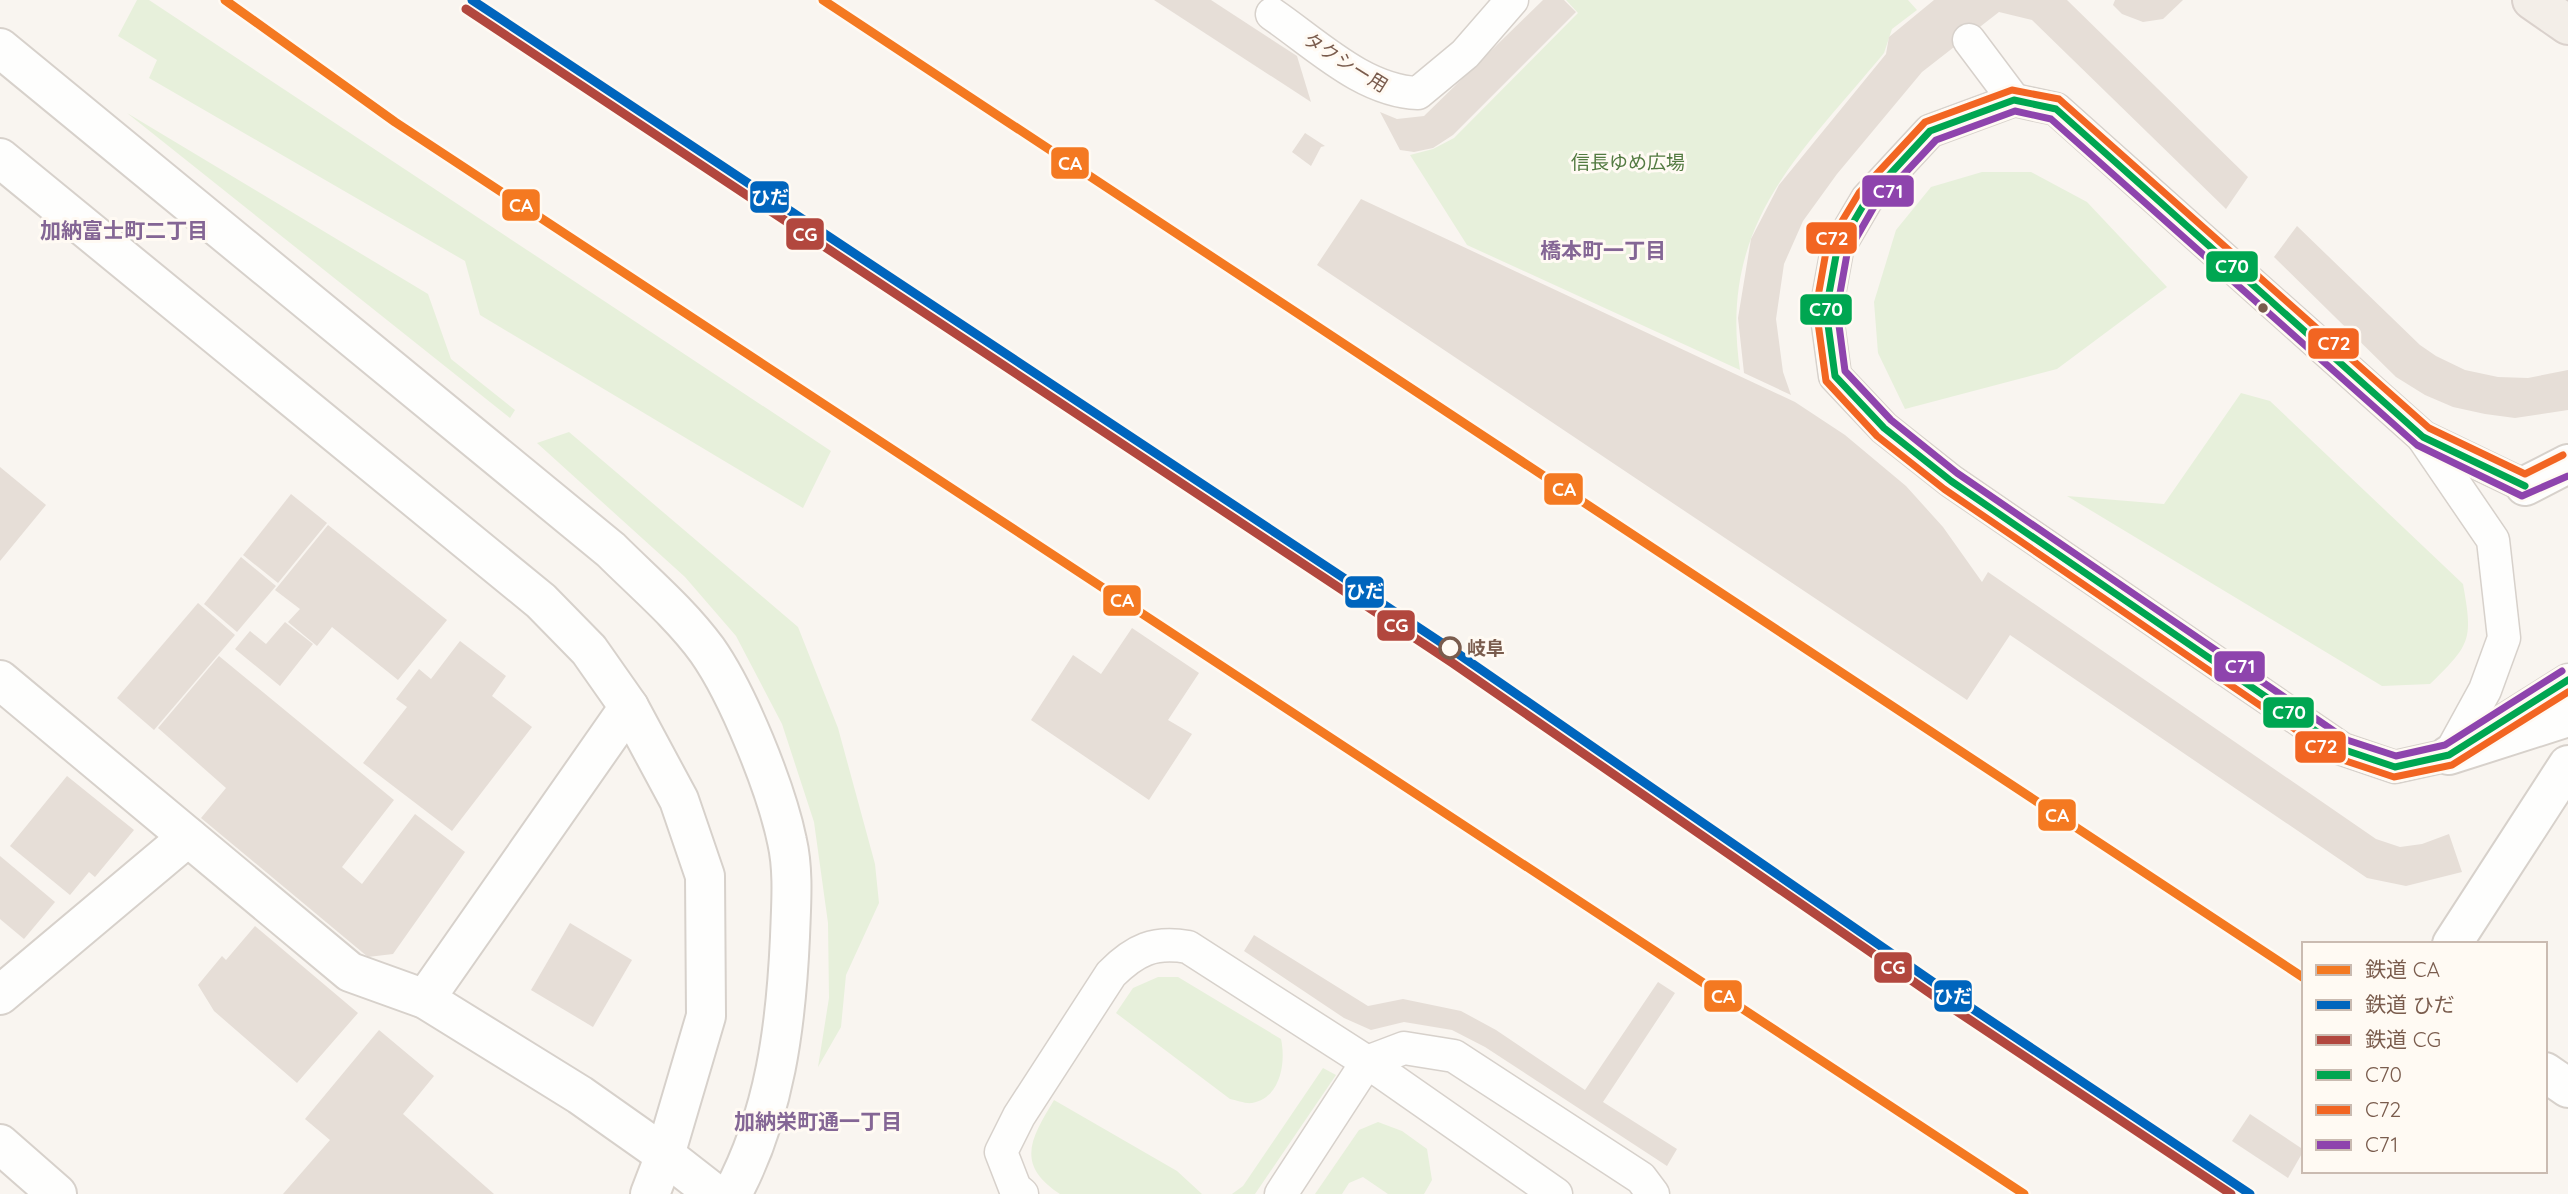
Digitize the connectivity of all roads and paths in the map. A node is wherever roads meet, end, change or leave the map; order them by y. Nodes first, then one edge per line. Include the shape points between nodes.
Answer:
1 (1512, 0) edge
2 (2532, 0) edge
3 (1268, 5) edge
4 (2568, 25) edge
5 (1969, 40) dead end
6 (0, 48) edge
7 (2014, 100) junction
8 (0, 158) edge
9 (2423, 438) junction
10 (2568, 464) edge
11 (2525, 486) joint
12 (0, 680) edge
13 (2568, 680) edge
14 (629, 707) junction
15 (2568, 717) edge
16 (2449, 755) junction
17 (2568, 765) edge
18 (188, 837) junction
19 (2453, 942) edge
20 (0, 996) edge
21 (425, 999) junction
22 (1367, 1062) junction
23 (2547, 1073) edge
24 (2568, 1088) edge
25 (0, 1144) edge
26 (665, 1155) junction
27 (57, 1194) edge
28 (650, 1194) edge
29 (715, 1194) edge
30 (732, 1194) edge
31 (1023, 1194) edge
32 (1281, 1194) edge
33 (1556, 1194) edge
34 (1654, 1194) edge

1 - 3 lane, タクシー用 via 1465,54 1418,93 1393,92 1368,80
2 - 4 main road
5 - 7 lane
6 - 30 street via 611,550 707,650 759,755 787,842 791,896 781,1051 765,1114
7 - 9 lane via 2056,110
7 - 16 lane via 1930,131 1867,200 1837,250 1828,298 1835,376 1884,428 1951,481 2342,749 2395,767
8 - 14 street via 541,601 589,650
9 - 11 lane
9 - 16 lane via 2493,540 2504,638 2485,690
10 - 11 street
12 - 18 street
13 - 16 lane
14 - 21 street
14 - 26 street via 679,800 705,876 706,1016
15 - 16 street
17 - 19 street
18 - 20 street
18 - 21 street via 350,972
21 - 26 street via 580,1095
22 - 31 lane via 1188,947 1150,945 1111,974 1019,1116 1002,1152 1015,1188
22 - 32 lane
22 - 33 lane
22 - 34 lane via 1404,1048 1454,1056 1641,1178
23 - 24 street
25 - 27 street
26 - 28 street
26 - 29 street

